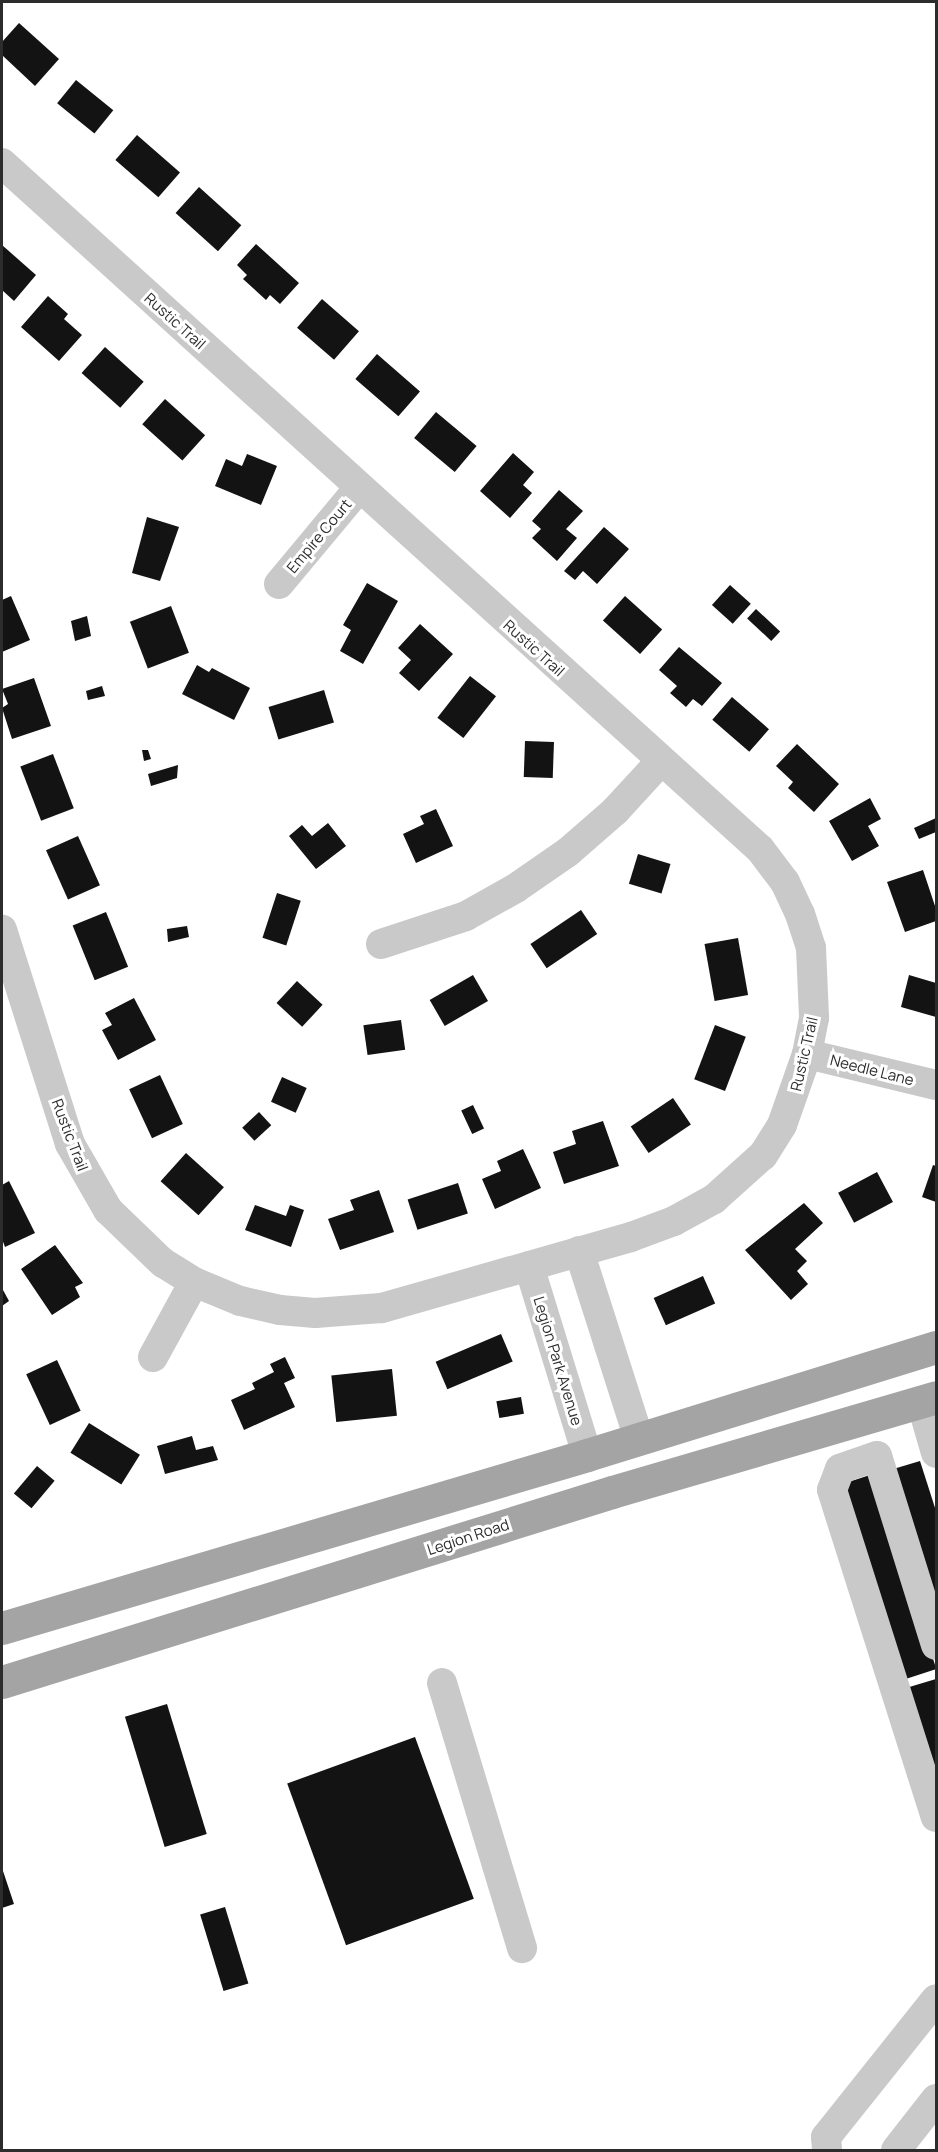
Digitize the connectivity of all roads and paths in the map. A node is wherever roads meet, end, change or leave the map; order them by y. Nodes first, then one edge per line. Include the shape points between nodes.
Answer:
1 (2, 163) edge
2 (359, 488) junction
3 (279, 584) dead end
4 (661, 761) junction
5 (2, 930) edge
6 (381, 944) dead end
7 (807, 1054) junction
8 (936, 1085) edge
9 (579, 1251) junction
10 (529, 1266) junction
11 (194, 1282) junction
12 (936, 1347) edge
13 (153, 1357) dead end
14 (936, 1367) edge
15 (929, 1399) edge
16 (639, 1439) junction
17 (936, 1453) edge
18 (587, 1455) junction
19 (670, 1475) junction
20 (400, 1559) junction
21 (2, 1628) edge
22 (936, 1645) edge
23 (2, 1682) edge
24 (442, 1683) dead end
25 (936, 1817) edge
26 (522, 1948) dead end
27 (936, 1999) edge
28 (936, 2099) edge
29 (827, 2151) edge
30 (896, 2151) edge

1 - 2 street, Rustic Trail
2 - 3 street, Empire Court
2 - 4 street, Rustic Trail
4 - 6 street via 615,811 568,852 516,888 466,916
4 - 7 street, Rustic Trail via 760,849 785,882 800,914 814,971 814,1018
5 - 11 street, Rustic Trail via 70,1144 86,1176 132,1237
7 - 8 street, Needle Lane
7 - 9 street, Rustic Trail via 782,1125 763,1155 738,1181 674,1221
9 - 10 street, Rustic Trail
9 - 16 street
10 - 11 street, Rustic Trail via 381,1308 351,1312 280,1310 240,1301
10 - 18 street, Legion Park Avenue
11 - 13 street
12 - 16 main road
14 - 19 main road via 681,1454
15 - 17 street
15 - 19 main road, Legion Road
16 - 18 main road
16 - 20 main road via 635,1458 621,1468 415,1539
18 - 21 main road
19 - 20 main road, Legion Road
20 - 23 main road, Legion Road
22 - 25 street via 877,1456 840,1469 832,1490
24 - 26 street
27 - 29 street via 826,2138
28 - 30 street

